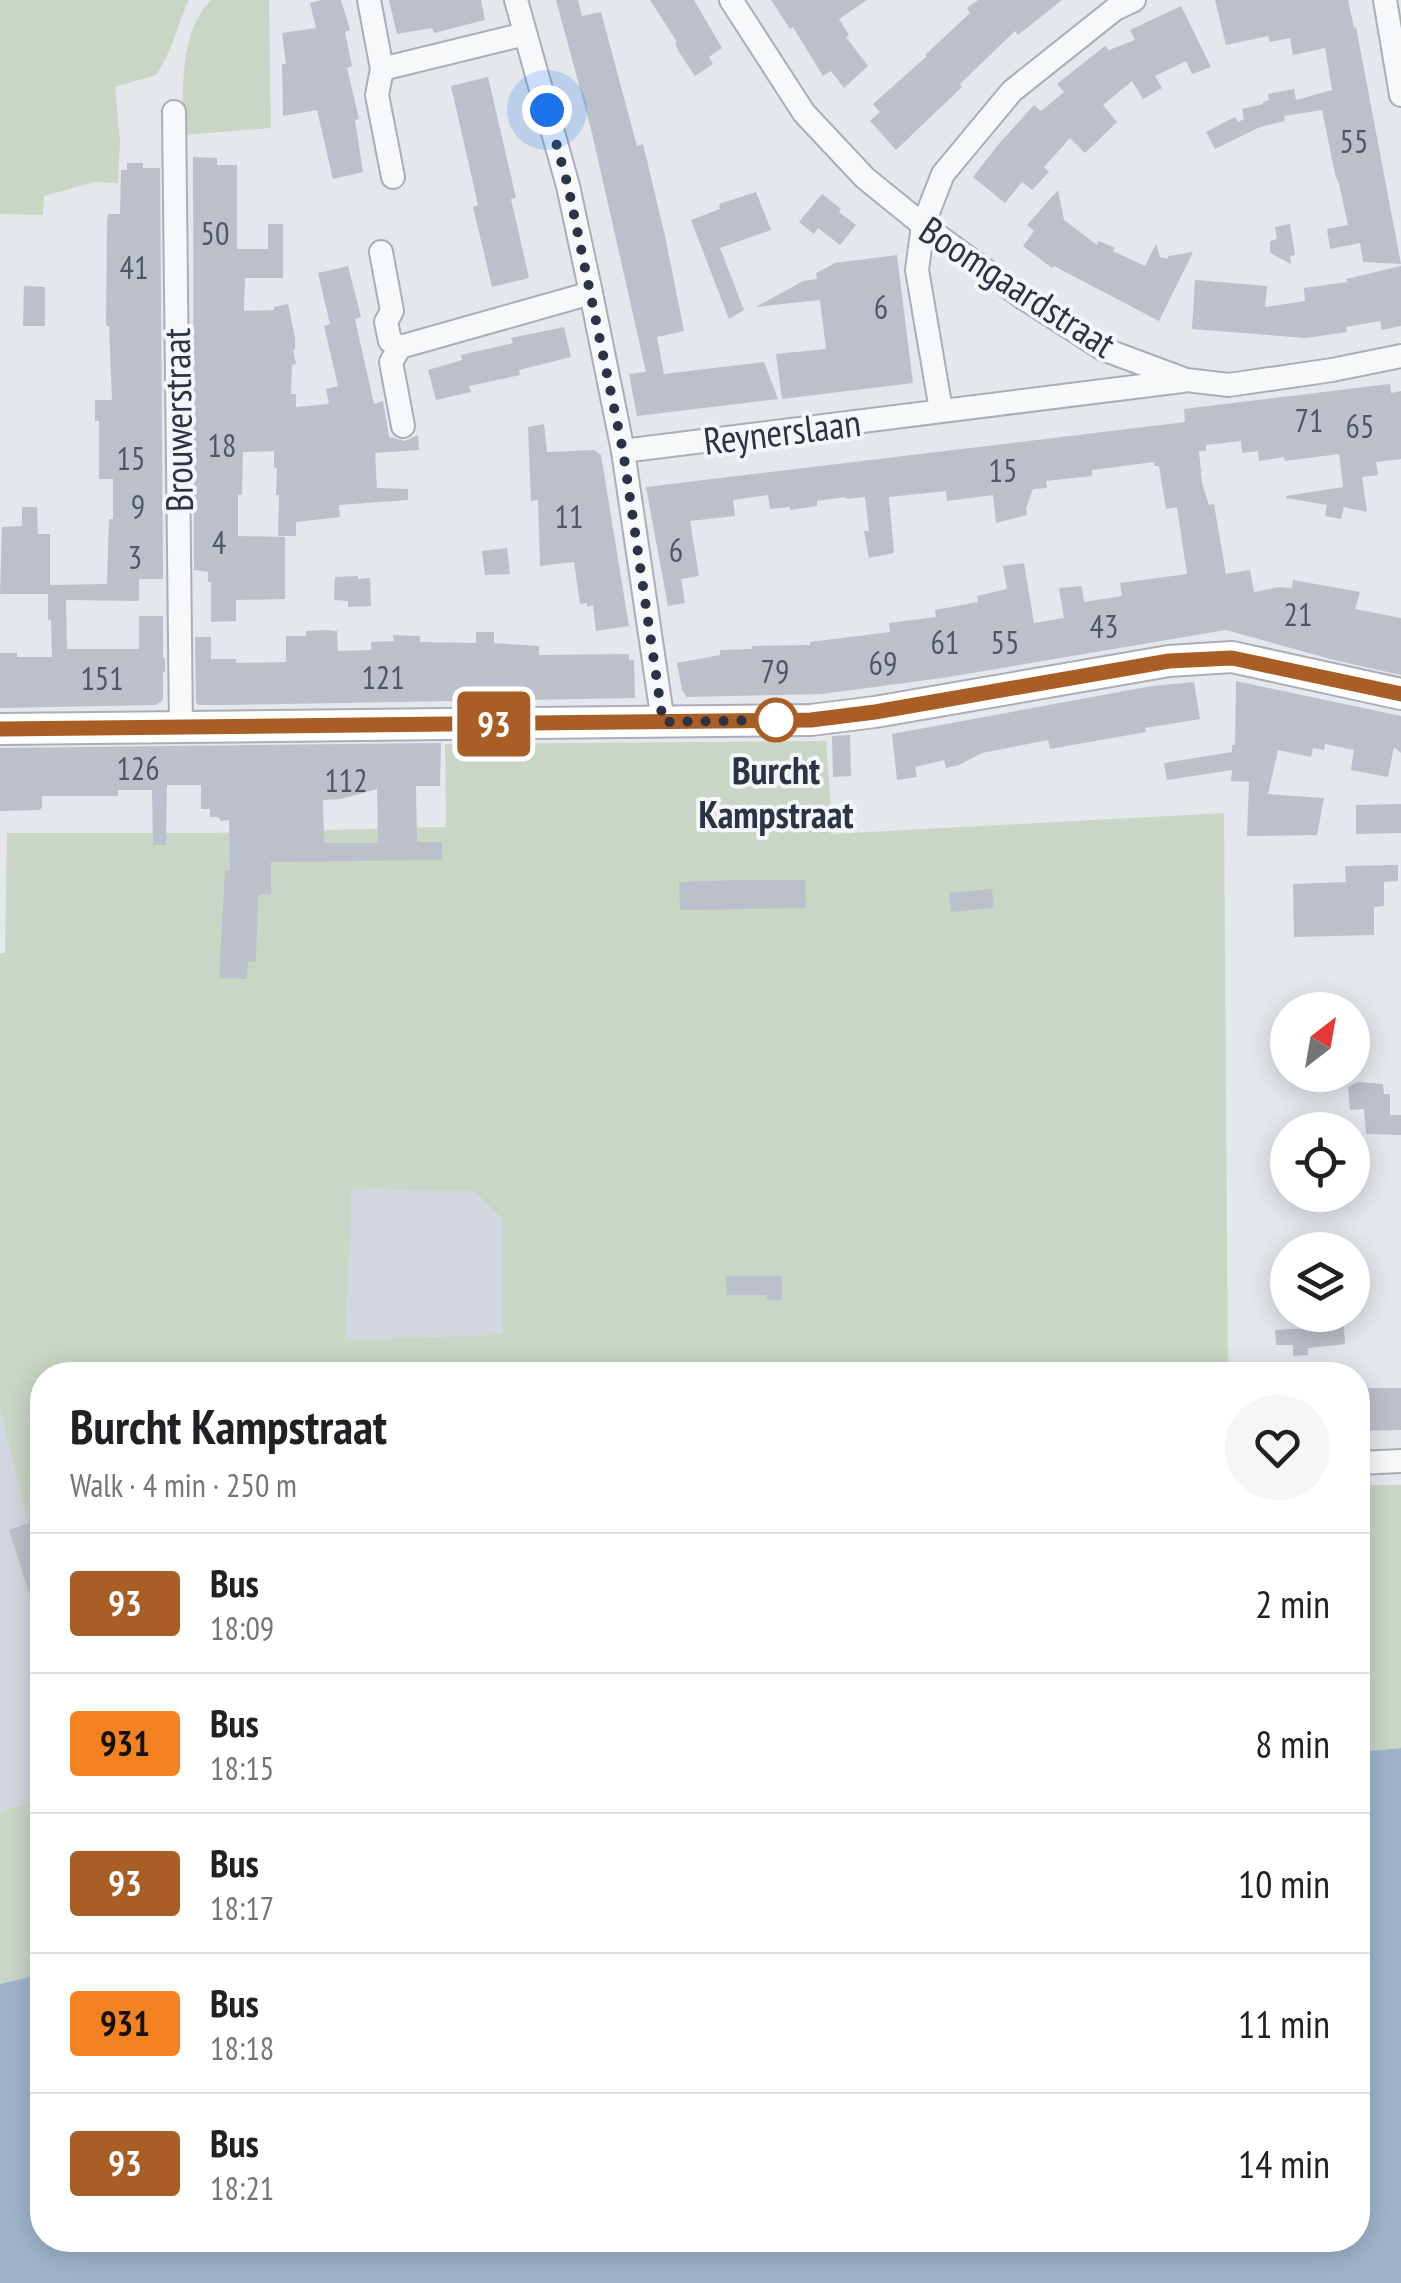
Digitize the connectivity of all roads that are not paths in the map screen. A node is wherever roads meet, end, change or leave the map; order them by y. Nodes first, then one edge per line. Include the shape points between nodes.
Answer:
1 (369, 0) edge
2 (516, 0) edge
3 (730, 0) edge
4 (1134, 0) edge
5 (1385, 0) edge
6 (526, 34) junction
7 (382, 69) junction
8 (1401, 95) edge
9 (174, 112) dead end
10 (393, 177) dead end
11 (923, 226) junction
12 (381, 252) dead end
13 (592, 292) junction
14 (400, 347) junction
15 (1401, 356) edge
16 (1186, 380) junction
17 (941, 410) junction
18 (402, 426) dead end
19 (623, 451) junction
20 (1401, 694) edge
21 (663, 722) junction
22 (180, 728) junction
23 (0, 729) edge
24 (1401, 1462) edge
25 (1370, 1463) edge

1 - 7 street
2 - 6 street
3 - 11 street, Boomgaardstraat via 804,113 865,178
4 - 11 street via 1012,91 944,174
5 - 8 street
6 - 7 street
6 - 13 street
7 - 10 street via 377,96
9 - 22 street, Brouwerstraat
11 - 16 street, Boomgaardstraat via 1104,349
11 - 17 street via 916,270
12 - 14 street via 392,311 386,322 390,341
13 - 14 street
13 - 19 street
14 - 18 street via 391,362
15 - 16 street, Boomgaardstraat via 1229,385
16 - 17 street, Reynerslaan
17 - 19 street, Reynerslaan
19 - 21 street
20 - 21 street via 1262,662 1204,658 832,718
21 - 22 street
22 - 23 street
24 - 25 street

